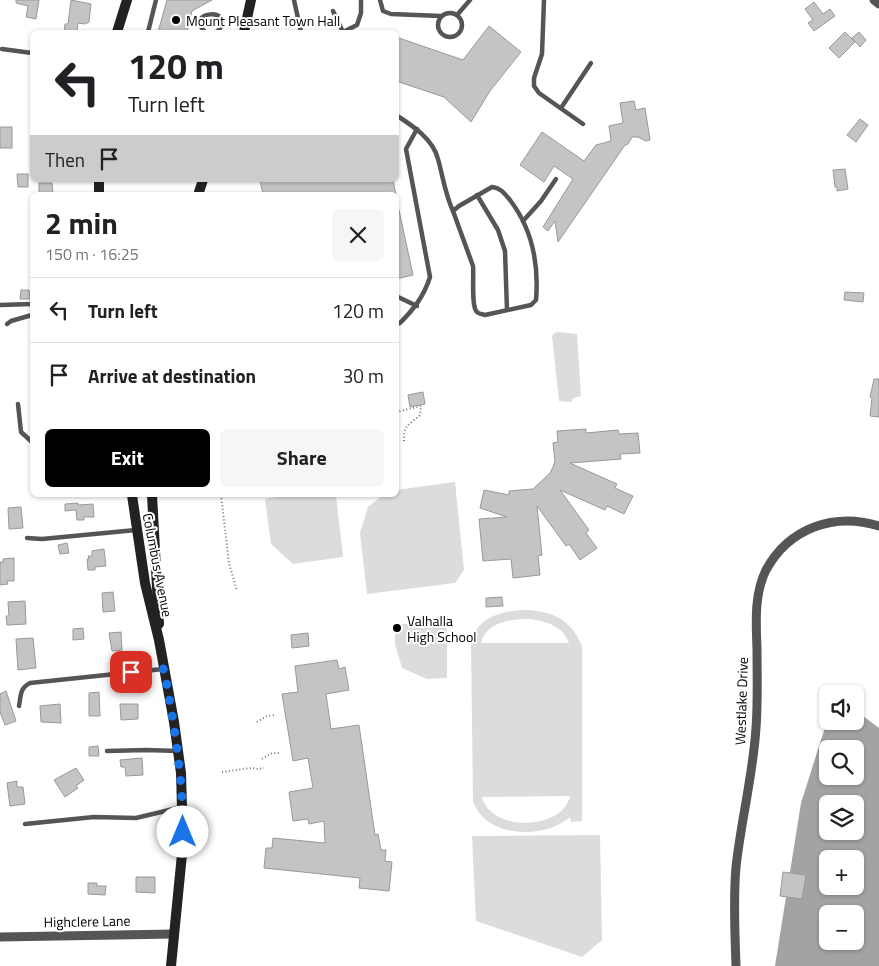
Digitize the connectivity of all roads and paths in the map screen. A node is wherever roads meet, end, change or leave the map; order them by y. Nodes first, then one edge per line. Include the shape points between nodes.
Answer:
1 (127, 0) edge
2 (156, 0) edge
3 (251, 0) edge
4 (294, 0) edge
5 (361, 0) edge
6 (380, 0) edge
7 (470, 0) edge
8 (544, 0) edge
9 (874, 0) edge
10 (879, 4) edge
11 (333, 11) dead end
12 (457, 15) junction
13 (441, 16) junction
14 (118, 30) edge
15 (148, 30) edge
16 (203, 30) edge
17 (219, 30) edge
18 (244, 30) edge
19 (301, 30) edge
20 (342, 30) edge
21 (347, 30) edge
22 (2, 49) dead end
23 (30, 53) edge
24 (591, 63) dead end
25 (561, 108) junction
26 (399, 117) edge
27 (583, 124) dead end
28 (417, 129) junction
29 (556, 179) dead end
30 (477, 195) junction
31 (453, 211) junction
32 (524, 221) junction
33 (399, 297) edge
34 (30, 304) edge
35 (0, 305) edge
36 (417, 306) junction
37 (507, 310) junction
38 (30, 316) edge
39 (399, 323) edge
40 (7, 324) dead end
41 (18, 404) dead end
42 (399, 411) edge
43 (30, 440) edge
44 (404, 443) dead end
45 (132, 497) edge
46 (152, 497) edge
47 (221, 497) edge
48 (879, 526) edge
49 (136, 530) junction
50 (27, 538) dead end
51 (237, 591) dead end
52 (159, 640) junction
53 (164, 669) junction
54 (19, 706) dead end
55 (275, 715) dead end
56 (257, 722) dead end
57 (107, 751) dead end
58 (178, 751) junction
59 (280, 753) dead end
60 (262, 759) dead end
61 (264, 768) dead end
62 (222, 772) dead end
63 (183, 807) junction
64 (25, 824) dead end
65 (174, 934) junction
66 (0, 936) edge
67 (171, 966) edge
68 (736, 966) edge

1 - 14 street
2 - 15 lane
3 - 18 street
4 - 19 lane
5 - 21 lane via 358,25
6 - 13 lane via 383,11 391,14
7 - 12 lane
8 - 25 lane via 542,54 534,86
9 - 10 street
11 - 20 lane
12 - 13 lane via 450,12
12 - 13 lane via 462,26 452,37 438,30
16 - 17 lane via 201,20 210,14 221,20
22 - 23 lane
24 - 25 lane
25 - 27 lane
26 - 28 lane
28 - 31 lane via 438,157
28 - 36 lane via 406,149 430,277
29 - 32 lane
30 - 31 lane
30 - 32 lane via 492,187 499,188
30 - 37 lane via 498,230 505,251
31 - 37 lane via 473,266 475,311 485,315
32 - 37 lane via 536,261 536,300 531,305
33 - 36 lane
34 - 35 lane
36 - 39 lane
38 - 40 lane
41 - 43 lane via 21,432
42 - 44 path via 421,406 420,414 403,431
45 - 49 street, Columbus Avenue
46 - 52 street, Columbus Avenue
47 - 51 path via 229,563
48 - 68 street, Westlake Drive via 846,520 812,527 783,546 761,582 756,626 756,730 735,888
49 - 50 lane
49 - 52 street, Columbus Avenue via 146,592
52 - 53 street, Columbus Avenue
53 - 54 lane via 30,683 21,692
53 - 58 street, Columbus Avenue
55 - 56 path
57 - 58 lane
58 - 63 street, Columbus Avenue
59 - 60 path via 272,753
61 - 62 path
63 - 64 lane via 136,818 94,817
63 - 65 street, Columbus Avenue via 183,844
65 - 66 street, Highclere Lane
65 - 67 street, Columbus Avenue

